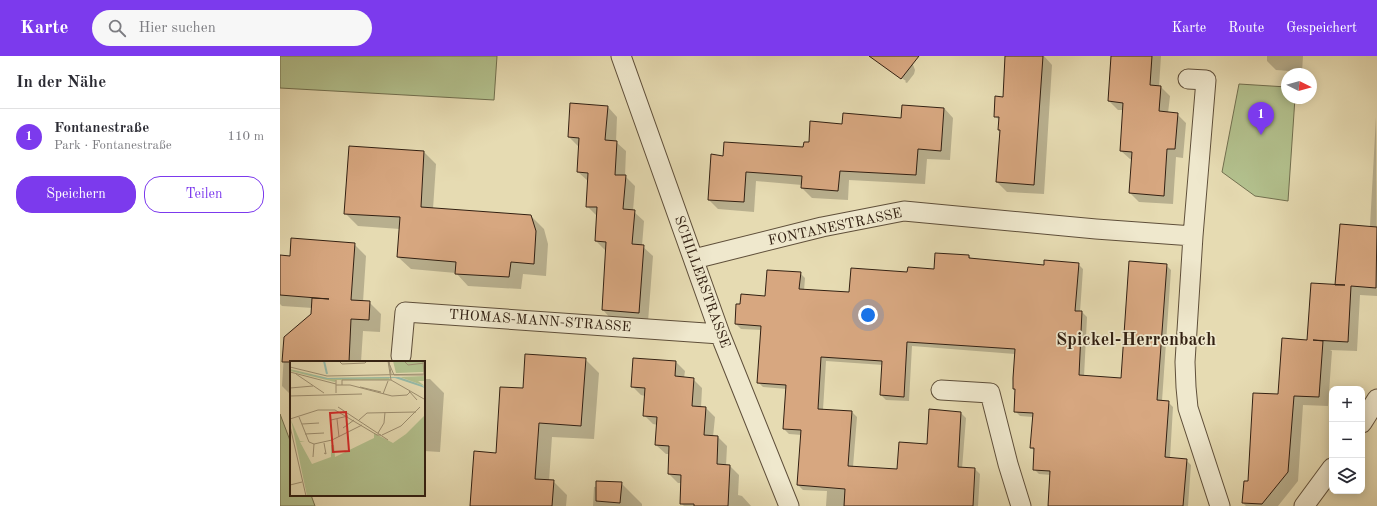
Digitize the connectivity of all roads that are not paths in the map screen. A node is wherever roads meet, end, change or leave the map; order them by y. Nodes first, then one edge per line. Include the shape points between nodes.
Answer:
1 (621, 56) edge
2 (1188, 79) dead end
3 (1194, 236) junction
4 (694, 259) junction
5 (720, 334) junction
6 (401, 356) dead end
7 (941, 390) dead end
8 (1377, 399) edge
9 (1363, 422) edge
10 (1329, 472) edge
11 (789, 506) edge
12 (1021, 506) edge
13 (1220, 506) edge
14 (1304, 506) edge

1 - 4 street, SCHILLERSTRASSE
2 - 3 street via 1206,80
3 - 4 street, FONTANESTRASSE via 904,211 822,227
3 - 13 street via 1185,362 1186,394 1188,408
4 - 5 street, SCHILLERSTRASSE
5 - 6 street, THOMAS-MANN-STRASSE via 405,312
5 - 11 street, SCHILLERSTRASSE
7 - 12 street via 990,393
8 - 9 street
10 - 14 street

